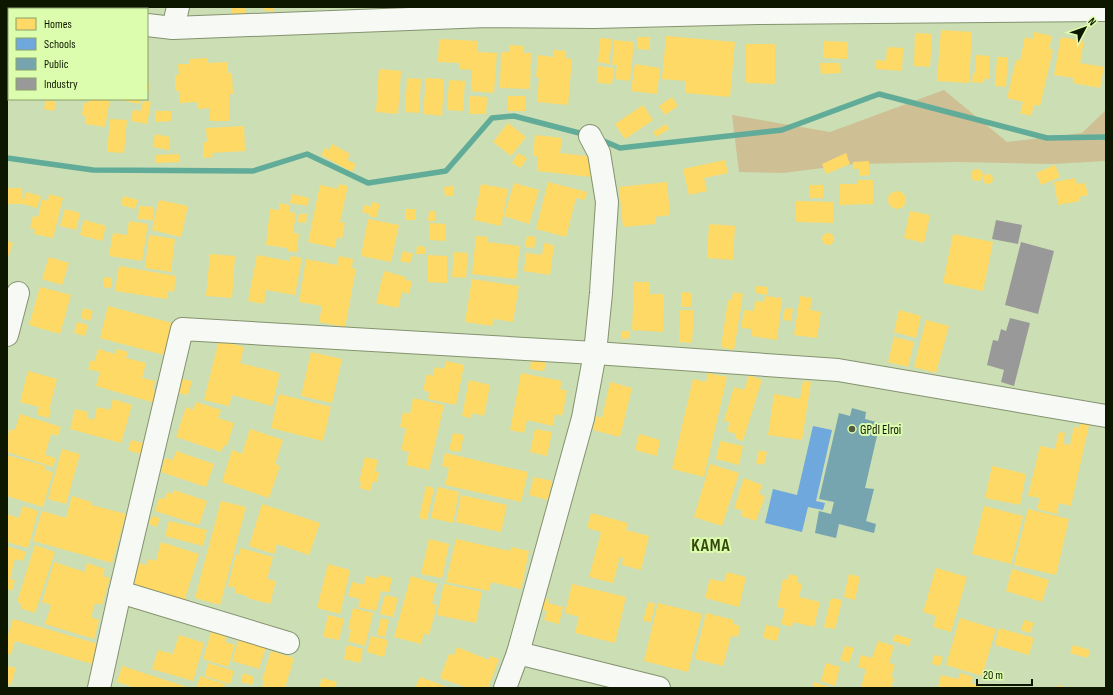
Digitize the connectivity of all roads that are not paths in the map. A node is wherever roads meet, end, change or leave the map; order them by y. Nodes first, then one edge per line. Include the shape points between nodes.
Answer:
1 (178, 7) edge
2 (758, 10) edge
3 (1106, 10) edge
4 (488, 11) edge
5 (595, 12) edge
6 (328, 15) edge
7 (148, 25) edge
8 (173, 28) junction
9 (590, 136) dead end
10 (18, 293) dead end
11 (7, 334) edge
12 (595, 353) junction
13 (1106, 416) edge
14 (120, 592) junction
15 (288, 643) dead end
16 (518, 653) junction
17 (99, 688) edge
18 (505, 688) edge
19 (659, 688) edge

1 - 8 street
2 - 3 street
2 - 5 street
4 - 5 street
4 - 6 street
6 - 8 street
7 - 8 street
9 - 12 street via 599,153 607,202
10 - 11 street
12 - 13 street via 838,370
12 - 14 street via 182,328
12 - 16 street via 583,418
14 - 15 street
14 - 17 street
16 - 18 street
16 - 19 street

